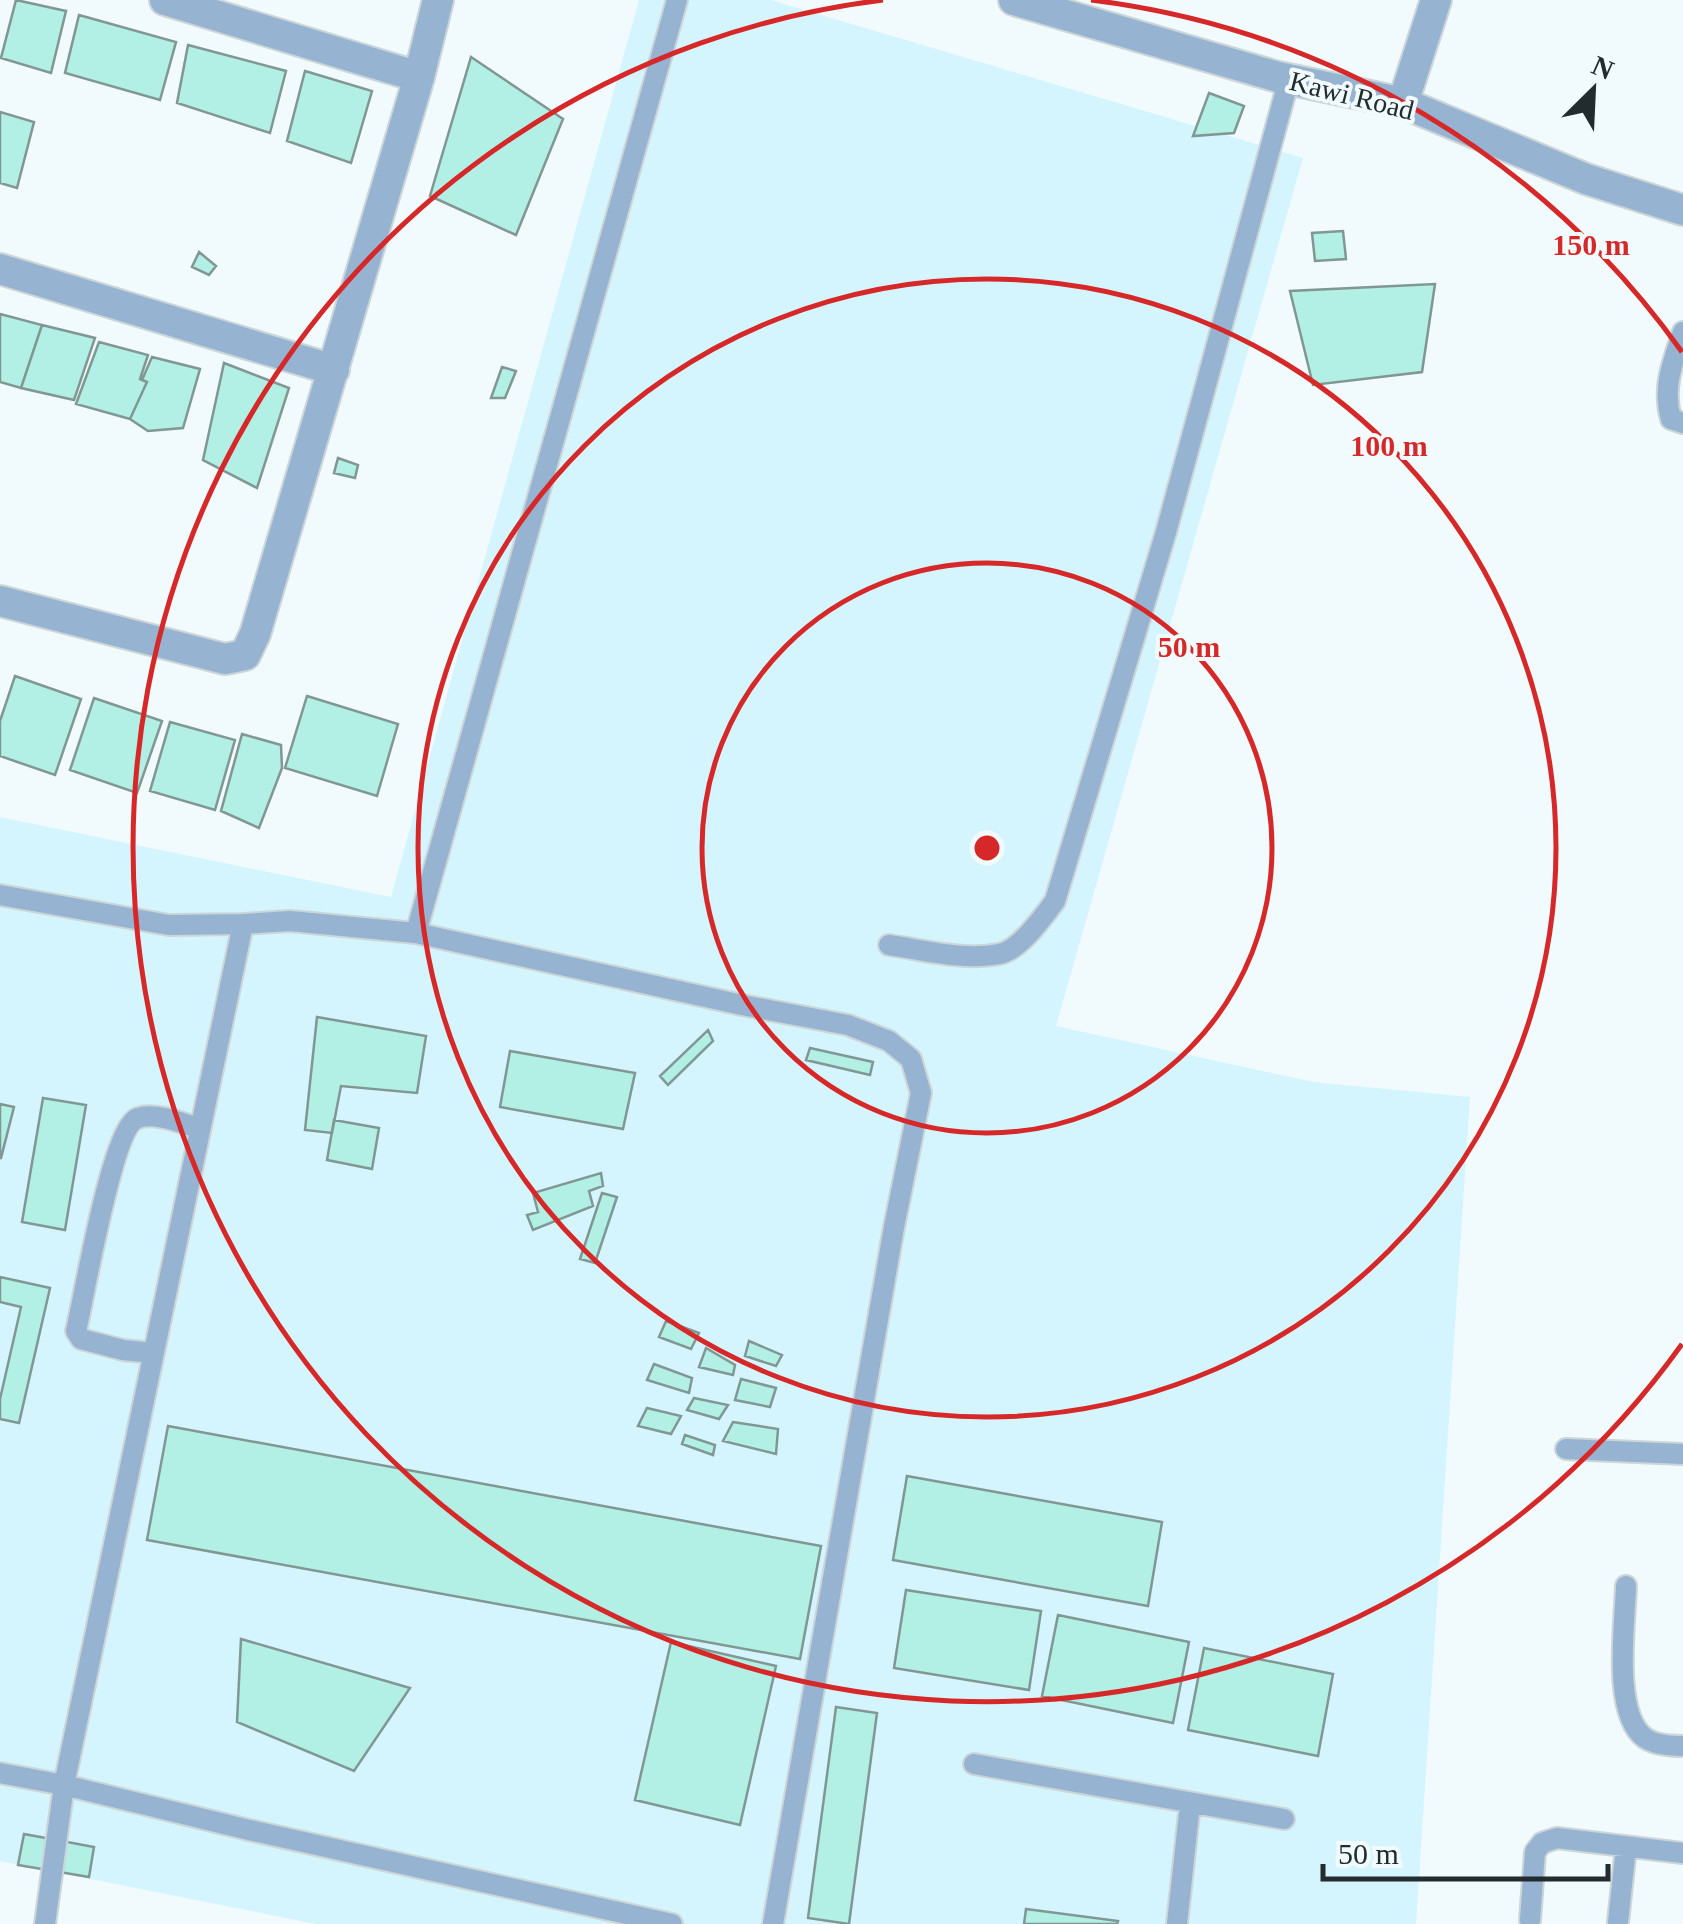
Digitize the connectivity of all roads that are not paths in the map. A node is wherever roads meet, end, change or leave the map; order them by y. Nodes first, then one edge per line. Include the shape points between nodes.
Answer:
1 (165, 0) edge
2 (438, 0) edge
3 (677, 0) edge
4 (1014, 0) edge
5 (1436, 0) edge
6 (419, 77) junction
7 (1289, 79) junction
8 (1403, 104) junction
9 (1683, 210) edge
10 (0, 269) edge
11 (1683, 332) edge
12 (334, 370) junction
13 (1683, 423) edge
14 (0, 601) edge
15 (0, 895) edge
16 (242, 924) junction
17 (416, 933) junction
18 (889, 946) dead end
19 (198, 1128) junction
20 (154, 1353) junction
21 (1566, 1449) dead end
22 (1683, 1454) edge
23 (1626, 1586) dead end
24 (1683, 1746) edge
25 (974, 1764) dead end
26 (0, 1772) edge
27 (64, 1785) junction
28 (1190, 1804) junction
29 (1284, 1819) dead end
30 (1626, 1847) junction
31 (1683, 1853) edge
32 (1530, 1920) dead end
33 (1618, 1922) edge
34 (45, 1924) edge
35 (672, 1924) edge
36 (773, 1924) edge
37 (1177, 1924) edge

1 - 6 street
2 - 6 street
3 - 17 lane
4 - 7 street, Kawi Road
5 - 8 street
6 - 12 street
7 - 8 street, Kawi Road
7 - 18 lane via 1166,532 1055,901 1002,954
8 - 9 street, Kawi Road via 1586,179
10 - 12 street
11 - 13 lane via 1666,400 1670,419
12 - 14 street via 245,655 224,659
15 - 16 lane via 169,925
16 - 17 lane via 290,920
16 - 19 lane
17 - 36 lane via 848,1025 889,1040 912,1059 921,1092
19 - 20 lane
19 - 20 lane via 156,1118 128,1125 110,1170 76,1331 81,1339
20 - 27 lane
21 - 22 lane
23 - 24 lane via 1624,1697 1634,1727 1647,1740
25 - 28 lane
26 - 27 lane
27 - 34 lane
27 - 35 lane
28 - 29 lane
28 - 37 lane
30 - 31 lane
30 - 32 lane via 1542,1842 1534,1852
30 - 33 lane

